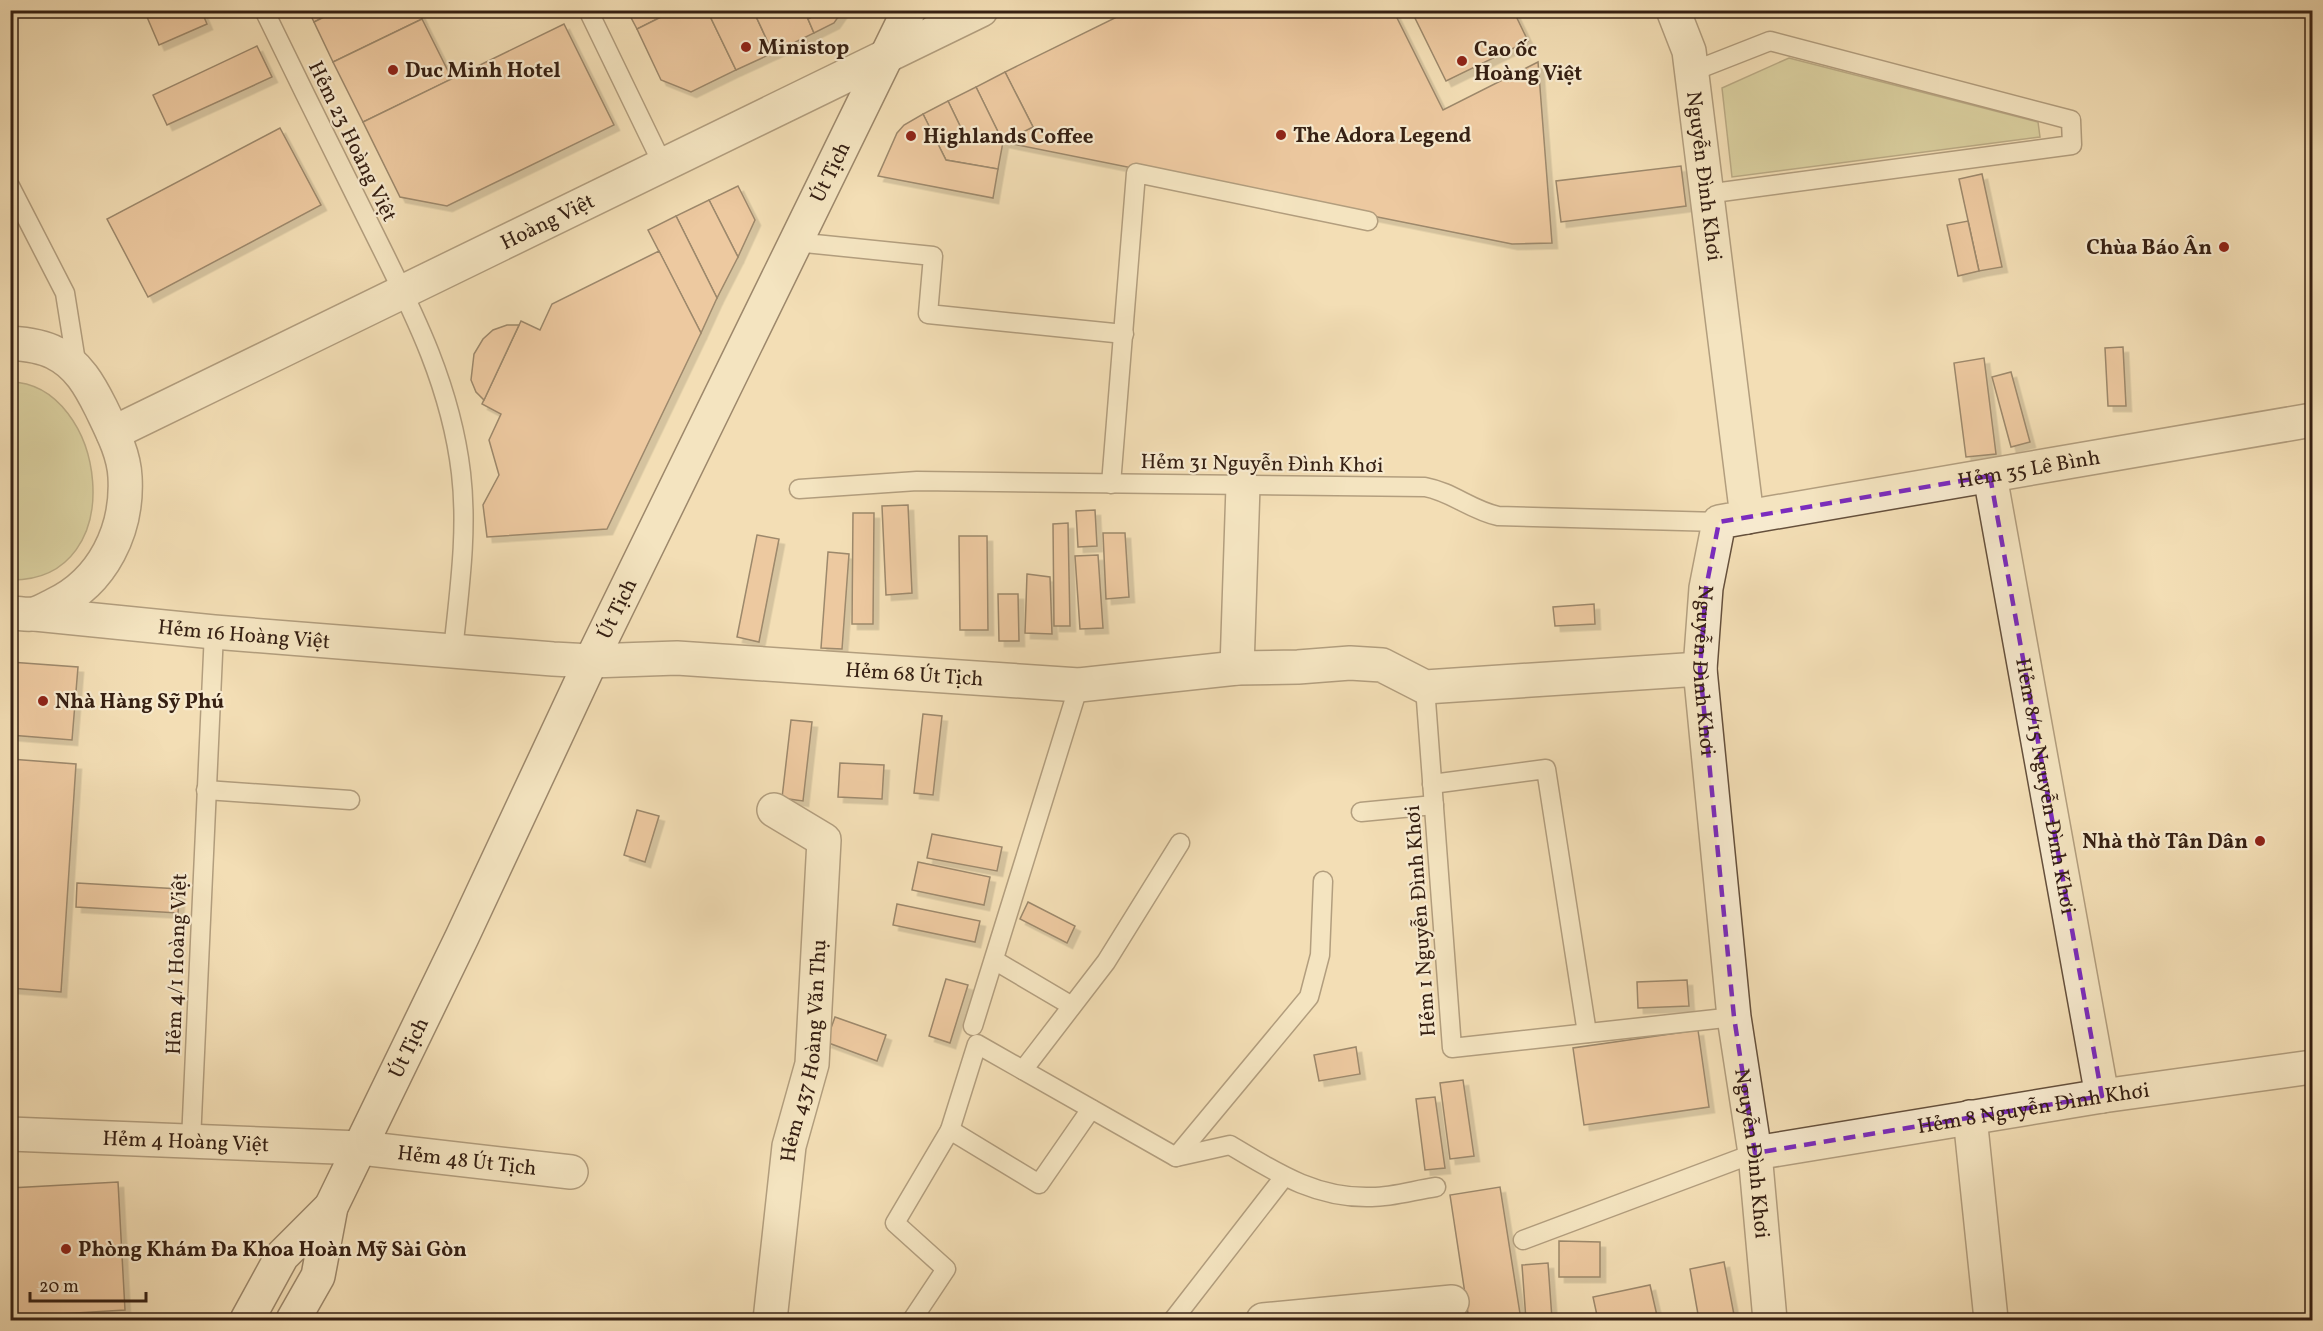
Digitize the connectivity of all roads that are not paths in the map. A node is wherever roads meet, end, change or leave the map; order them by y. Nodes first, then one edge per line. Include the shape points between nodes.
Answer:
1 (264, 10) edge
2 (588, 10) edge
3 (981, 10) edge
4 (1673, 10) edge
5 (906, 13) edge
6 (886, 57) junction
7 (1691, 72) junction
8 (663, 165) junction
9 (10, 186) edge
10 (1707, 194) junction
11 (1368, 221) dead end
12 (795, 242) junction
13 (403, 292) junction
14 (1124, 334) junction
15 (10, 343) edge
16 (77, 368) junction
17 (2313, 420) edge
18 (113, 433) junction
19 (1990, 476) junction
20 (1111, 484) junction
21 (1244, 486) junction
22 (799, 489) dead end
23 (1733, 520) junction
24 (23, 614) edge
25 (214, 632) junction
26 (453, 651) junction
27 (591, 661) junction
28 (1238, 668) junction
29 (1700, 669) junction
30 (1079, 685) junction
31 (1425, 687) junction
32 (1432, 784) junction
33 (206, 789) junction
34 (350, 800) dead end
35 (1434, 805) junction
36 (774, 810) dead end
37 (1361, 812) dead end
38 (1180, 843) dead end
39 (1323, 881) dead end
40 (994, 960) junction
41 (1072, 1006) junction
42 (1734, 1017) junction
43 (1587, 1033) junction
44 (975, 1035) junction
45 (2313, 1067) edge
46 (1023, 1070) junction
47 (2102, 1096) junction
48 (1090, 1109) junction
49 (1970, 1117) junction
50 (950, 1131) junction
51 (10, 1134) edge
52 (191, 1141) junction
53 (362, 1148) junction
54 (1755, 1152) junction
55 (1176, 1157) junction
56 (571, 1172) dead end
57 (1284, 1177) junction
58 (1436, 1187) dead end
59 (331, 1207) junction
60 (1524, 1240) dead end
61 (1452, 1302) dead end
62 (1991, 1319) edge
63 (246, 1320) edge
64 (293, 1320) edge
65 (770, 1320) edge
66 (912, 1320) edge
67 (1173, 1320) edge
68 (1263, 1320) edge
69 (1770, 1320) edge

1 - 13 lane, Hẻm 23 Hoàng Việt
2 - 8 lane
3 - 6 street, Hoàng Việt
4 - 7 street, Nguyễn Đình Khơi via 1689,51
5 - 6 street, Út Tịch
6 - 8 street, Hoàng Việt
6 - 12 street, Út Tịch
7 - 10 street, Nguyễn Đình Khơi
7 - 10 lane via 1770,41 2071,120 2072,145
8 - 13 street, Hoàng Việt
9 - 16 lane via 65,293
10 - 23 street, Nguyễn Đình Khơi
11 - 14 lane via 1136,173
12 - 14 lane via 933,256 928,315
12 - 27 street, Út Tịch
13 - 18 street, Hoàng Việt
13 - 26 lane via 425,337 448,401 462,475 462,564
14 - 20 lane
15 - 16 street via 55,352
16 - 18 street
17 - 19 street, Hẻm 35 Lê Bình
18 - 24 street via 125,477 115,544 101,568 65,600
19 - 23 street, Hẻm 35 Lê Bình
19 - 47 street, Hẻm 8/15 Nguyễn Đình Khơi
20 - 21 lane, Hẻm 31 Nguyễn Đình Khơi
20 - 22 lane, Hẻm 31 Nguyễn Đình Khơi via 918,481
21 - 23 lane, Hẻm 31 Nguyễn Đình Khơi via 1425,487 1498,516
21 - 28 street
23 - 29 street, Nguyễn Đình Khơi via 1706,588
24 - 25 street, Hẻm 16 Hoàng Việt
25 - 26 street, Hẻm 16 Hoàng Việt
25 - 33 lane, Hẻm 4/1 Hoàng Việt
26 - 27 street, Hẻm 16 Hoàng Việt
27 - 30 street, Hẻm 68 Út Tịch via 677,658
27 - 53 street, Út Tịch
28 - 30 street, Hẻm 68 Út Tịch
28 - 31 street, Hẻm 68 Út Tịch via 1382,665
29 - 31 street
29 - 42 street, Nguyễn Đình Khơi
30 - 40 lane
31 - 32 lane, Hẻm 1 Nguyễn Đình Khơi
32 - 35 lane, Hẻm 1 Nguyễn Đình Khơi
32 - 43 lane via 1546,769
33 - 34 lane
33 - 52 lane, Hẻm 4/1 Hoàng Việt
35 - 37 lane
35 - 43 lane, Hẻm 1 Nguyễn Đình Khơi via 1452,1048
36 - 65 street, Hẻm 437 Hoàng Văn Thụ via 824,840 812,1064 789,1146
38 - 41 lane via 1106,962
39 - 55 lane via 1320,955 1309,998
40 - 41 lane
40 - 44 lane
41 - 46 lane
42 - 43 lane, Hẻm 1 Nguyễn Đình Khơi
42 - 54 street, Nguyễn Đình Khơi
44 - 46 lane
44 - 50 lane
45 - 47 street, Hẻm 8 Nguyễn Đình Khơi
46 - 48 lane
47 - 49 street, Hẻm 8 Nguyễn Đình Khơi
48 - 50 lane via 1039,1184
48 - 55 lane
49 - 54 street, Hẻm 8 Nguyễn Đình Khơi
49 - 62 street
50 - 66 lane via 895,1223 946,1269
51 - 52 street, Hẻm 4 Hoàng Việt
52 - 53 street, Hẻm 4 Hoàng Việt
53 - 56 street, Hẻm 48 Út Tịch
53 - 59 street, Út Tịch
54 - 60 lane
54 - 69 street, Nguyễn Đình Khơi
55 - 57 lane via 1230,1145
57 - 58 lane via 1327,1194 1372,1197
57 - 67 lane
59 - 63 street, Út Tịch via 282,1256
59 - 64 street, Út Tịch via 318,1276
61 - 68 street

